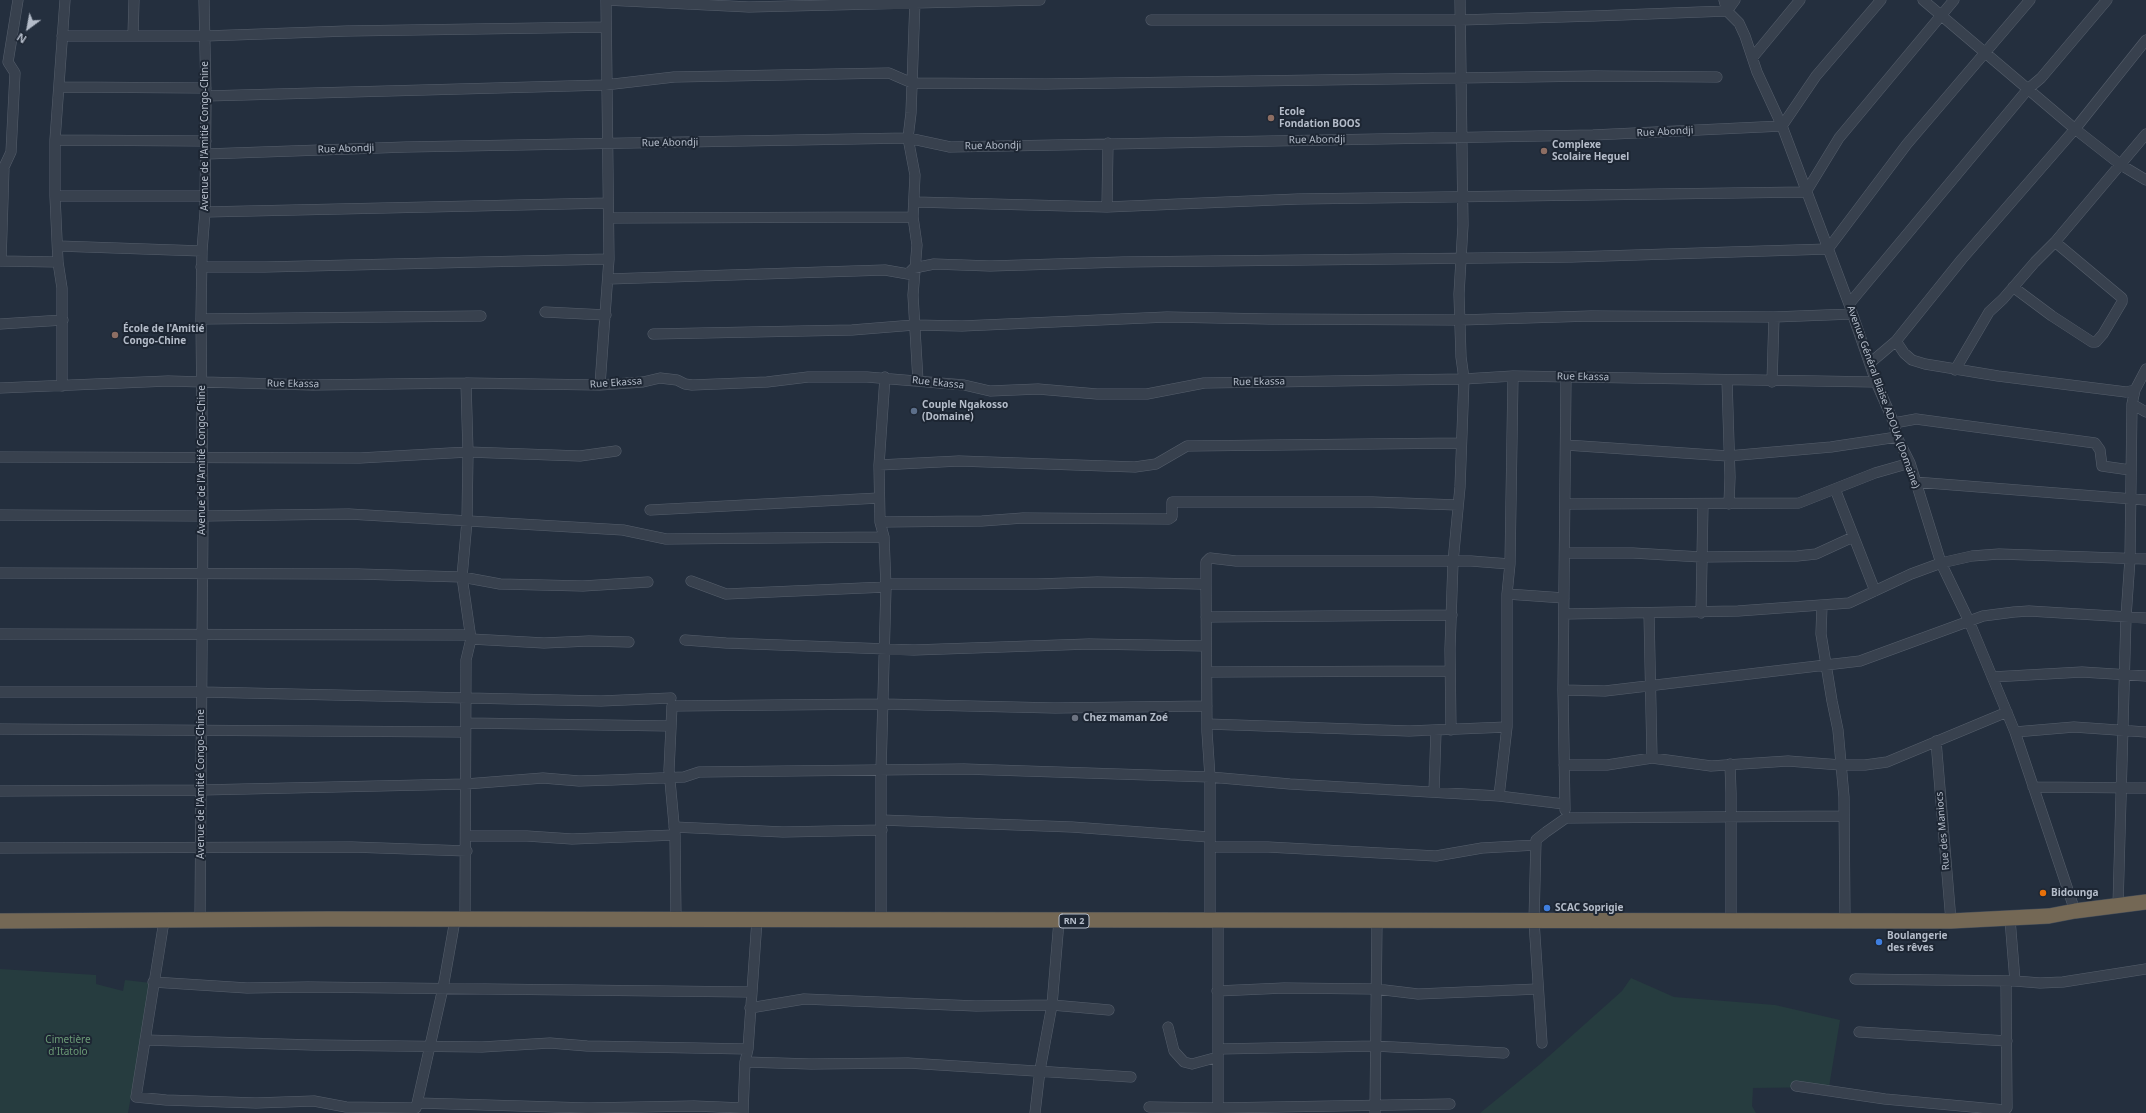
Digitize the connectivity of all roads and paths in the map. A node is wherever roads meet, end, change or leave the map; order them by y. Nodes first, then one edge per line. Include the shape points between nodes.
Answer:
1 (18, 0) edge
2 (65, 0) edge
3 (134, 0) edge
4 (204, 0) edge
5 (606, 0) edge
6 (1040, 0) edge
7 (1460, 0) edge
8 (1724, 0) edge
9 (1735, 0) edge
10 (1800, 0) edge
11 (1881, 0) edge
12 (1922, 0) edge
13 (1954, 0) edge
14 (2030, 0) edge
15 (2107, 0) edge
16 (915, 1) edge
17 (1727, 11) junction
18 (1942, 16) junction
19 (1151, 20) dead end
20 (1460, 20) junction
21 (606, 27) junction
22 (62, 36) junction
23 (133, 36) junction
24 (205, 36) junction
25 (2146, 40) edge
26 (1985, 53) junction
27 (1753, 57) junction
28 (1717, 77) dead end
29 (1461, 78) junction
30 (912, 83) junction
31 (605, 85) junction
32 (60, 87) junction
33 (2028, 89) junction
34 (206, 92) junction
35 (1782, 126) junction
36 (2075, 129) junction
37 (2146, 134) edge
38 (1462, 137) junction
39 (908, 138) junction
40 (56, 140) junction
41 (206, 141) junction
42 (1108, 143) junction
43 (606, 144) junction
44 (206, 154) junction
45 (2121, 165) junction
46 (2146, 180) edge
47 (1806, 192) junction
48 (55, 196) junction
49 (205, 196) junction
50 (1462, 198) junction
51 (915, 202) junction
52 (608, 203) junction
53 (1107, 207) junction
54 (205, 212) junction
55 (913, 217) junction
56 (608, 218) junction
57 (2055, 242) junction
58 (58, 246) junction
59 (1828, 249) junction
60 (202, 251) junction
61 (1461, 258) junction
62 (608, 259) junction
63 (0, 261) edge
64 (58, 262) junction
65 (202, 267) junction
66 (914, 268) junction
67 (608, 279) junction
68 (2014, 287) junction
69 (1851, 309) junction
70 (545, 312) dead end
71 (606, 315) junction
72 (481, 316) dead end
73 (1774, 317) junction
74 (200, 319) junction
75 (63, 320) junction
76 (1460, 320) junction
77 (0, 324) edge
78 (914, 325) junction
79 (653, 334) dead end
80 (1896, 341) junction
81 (1870, 363) junction
82 (2146, 369) edge
83 (1955, 370) junction
84 (1513, 376) junction
85 (885, 377) junction
86 (1566, 377) junction
87 (1464, 379) junction
88 (1726, 380) junction
89 (918, 381) junction
90 (202, 382) junction
91 (1772, 382) junction
92 (1876, 382) junction
93 (466, 383) junction
94 (600, 385) junction
95 (62, 386) junction
96 (0, 388) edge
97 (2135, 390) junction
98 (2132, 404) junction
99 (2146, 412) edge
100 (1894, 423) junction
101 (1897, 437) junction
102 (1461, 443) junction
103 (1566, 445) junction
104 (616, 451) dead end
105 (468, 452) junction
106 (1728, 456) junction
107 (0, 457) edge
108 (201, 457) junction
109 (1910, 463) junction
110 (879, 465) junction
111 (2130, 470) junction
112 (1915, 482) junction
113 (1835, 489) junction
114 (879, 498) junction
115 (2130, 500) junction
116 (2146, 500) edge
117 (1565, 504) junction
118 (1704, 504) junction
119 (1729, 504) junction
120 (1458, 505) junction
121 (650, 510) dead end
122 (0, 515) edge
123 (203, 516) junction
124 (467, 521) junction
125 (880, 522) junction
126 (884, 537) junction
127 (1854, 537) junction
128 (1565, 553) junction
129 (1701, 558) junction
130 (2130, 559) junction
131 (2146, 560) edge
132 (1453, 562) junction
133 (1941, 563) junction
134 (1510, 564) junction
135 (0, 573) edge
136 (202, 575) junction
137 (462, 577) junction
138 (690, 581) dead end
139 (648, 582) dead end
140 (1206, 584) junction
141 (885, 585) junction
142 (1875, 591) junction
143 (1506, 594) junction
144 (1564, 598) junction
145 (1822, 605) junction
146 (1649, 613) junction
147 (1701, 613) junction
148 (1564, 614) junction
149 (1452, 615) junction
150 (1206, 617) junction
151 (2126, 617) junction
152 (2146, 618) edge
153 (1969, 621) junction
154 (202, 633) junction
155 (0, 634) edge
156 (470, 637) junction
157 (686, 640) dead end
158 (629, 642) dead end
159 (1206, 646) junction
160 (885, 650) junction
161 (1828, 665) junction
162 (1450, 671) junction
163 (1208, 672) junction
164 (2125, 675) junction
165 (2146, 676) edge
166 (1992, 677) junction
167 (1649, 686) junction
168 (1563, 690) junction
169 (0, 692) edge
170 (202, 692) junction
171 (671, 698) dead end
172 (467, 699) junction
173 (883, 704) junction
174 (1207, 706) junction
175 (2007, 712) junction
176 (1207, 724) junction
177 (671, 726) junction
178 (1507, 727) junction
179 (466, 728) junction
180 (0, 729) edge
181 (202, 730) junction
182 (1451, 730) junction
183 (1436, 731) junction
184 (2123, 731) junction
185 (2015, 732) junction
186 (2146, 732) edge
187 (1936, 741) junction
188 (1652, 758) junction
189 (1730, 764) junction
190 (1564, 765) junction
191 (1841, 765) junction
192 (881, 771) junction
193 (670, 777) junction
194 (1210, 777) junction
195 (466, 784) junction
196 (2034, 787) junction
197 (2122, 787) junction
198 (2146, 788) edge
199 (201, 790) junction
200 (0, 791) edge
201 (1434, 792) junction
202 (1499, 796) junction
203 (1564, 804) junction
204 (1843, 816) junction
205 (1566, 818) junction
206 (1731, 818) junction
207 (882, 825) junction
208 (674, 831) junction
209 (467, 836) junction
210 (1210, 842) junction
211 (1536, 845) junction
212 (0, 848) edge
213 (200, 848) junction
214 (466, 850) junction
215 (2146, 902) edge
216 (2118, 906) junction
217 (2075, 911) junction
218 (2010, 919) junction
219 (164, 920) junction
220 (200, 920) junction
221 (460, 920) junction
222 (676, 920) junction
223 (757, 920) junction
224 (1844, 920) junction
225 (0, 921) edge
226 (881, 921) junction
227 (1059, 921) junction
228 (1214, 921) junction
229 (1377, 921) junction
230 (1534, 921) junction
231 (1951, 921) junction
232 (1731, 922) junction
233 (2146, 969) edge
234 (1855, 979) dead end
235 (2011, 981) junction
236 (153, 982) junction
237 (443, 988) junction
238 (1376, 989) junction
239 (1538, 989) junction
240 (1217, 991) junction
241 (751, 992) junction
242 (1052, 1005) junction
243 (750, 1008) junction
244 (1109, 1010) dead end
245 (1168, 1028) dead end
246 (1859, 1032) dead end
247 (145, 1040) junction
248 (2007, 1041) junction
249 (1542, 1043) dead end
250 (430, 1044) junction
251 (1375, 1046) junction
252 (748, 1049) junction
253 (1218, 1053) junction
254 (1504, 1054) dead end
255 (745, 1062) junction
256 (1040, 1070) junction
257 (1131, 1077) dead end
258 (1796, 1086) dead end
259 (1450, 1104) dead end
260 (1149, 1107) dead end
261 (417, 1108) edge
262 (1376, 1109) edge
263 (586, 1110) edge
264 (743, 1110) edge
265 (1218, 1111) edge
266 (1035, 1113) edge

1 - 63 street via 8,62 15,73 11,152 4,167
2 - 22 street
3 - 23 street
4 - 24 street, Avenue de l'Amitié Congo-Chine
5 - 16 street via 749,7
5 - 21 street
6 - 16 street
7 - 20 street
8 - 17 street, Avenue Général Blaise ADOUA (Domaine)
9 - 17 street
10 - 27 street
11 - 35 street via 1816,76
12 - 18 street
13 - 18 street
14 - 26 street
15 - 33 street via 2041,78
16 - 30 street
17 - 20 street
17 - 27 street, Avenue Général Blaise ADOUA (Domaine) via 1739,23
18 - 26 street
18 - 47 street via 1839,138
19 - 20 street
20 - 29 street
21 - 24 street
21 - 31 street
22 - 23 street
22 - 32 street
23 - 24 street
24 - 34 street, Avenue de l'Amitié Congo-Chine
25 - 36 street
26 - 33 street
26 - 59 street via 1907,144
27 - 35 street, Avenue Général Blaise ADOUA (Domaine)
28 - 29 street
29 - 30 street via 1194,83
29 - 38 street
30 - 31 street via 889,73 674,77
30 - 39 street
31 - 34 street
31 - 43 street
32 - 34 street
32 - 40 street
33 - 36 street
33 - 69 street
34 - 41 street, Avenue de l'Amitié Congo-Chine
35 - 38 street, Rue Abondji via 1593,135
35 - 47 street, Avenue Général Blaise ADOUA (Domaine)
36 - 45 street
36 - 80 street via 1962,259
37 - 45 street
38 - 42 street, Rue Abondji
38 - 50 street
39 - 42 street, Rue Abondji via 950,147
39 - 43 street, Rue Abondji
39 - 51 street via 915,175
40 - 41 street
40 - 48 street
41 - 44 street, Avenue de l'Amitié Congo-Chine
42 - 53 street
43 - 44 street, Rue Abondji
43 - 52 street
44 - 49 street, Avenue de l'Amitié Congo-Chine
45 - 46 street
45 - 57 street
47 - 50 street
47 - 59 street, Avenue Général Blaise ADOUA (Domaine)
48 - 49 street
48 - 58 street
49 - 54 street, Avenue de l'Amitié Congo-Chine
50 - 53 street via 1298,199
50 - 61 street
51 - 53 street
51 - 55 street
52 - 54 street
52 - 56 street
54 - 60 street, Avenue de l'Amitié Congo-Chine
55 - 56 street
55 - 66 street via 917,245
56 - 62 street
57 - 68 street
57 - 68 street via 2122,298 2122,302 2096,342 2092,342 2052,316
58 - 60 street
58 - 64 street
59 - 61 street
59 - 69 street, Avenue Général Blaise ADOUA (Domaine)
60 - 65 street, Avenue de l'Amitié Congo-Chine
61 - 66 street via 990,266 934,264
61 - 76 street
62 - 65 street
62 - 67 street
63 - 64 street
64 - 75 street
65 - 74 street, Avenue de l'Amitié Congo-Chine
66 - 67 street via 908,274 885,270
66 - 78 street
67 - 71 street
68 - 83 street via 1990,312
69 - 73 street
69 - 81 street, Avenue Général Blaise ADOUA (Domaine)
70 - 71 street
71 - 94 street
72 - 74 street
73 - 76 street via 1591,316
73 - 91 street
74 - 90 street, Avenue de l'Amitié Congo-Chine
75 - 77 street
75 - 95 street
76 - 78 street via 1168,317 962,326
76 - 87 street
78 - 79 street via 852,330
78 - 89 street
80 - 81 street
80 - 83 street via 1912,360
81 - 92 street, Avenue Général Blaise ADOUA (Domaine)
82 - 97 street
83 - 97 street via 2126,392
84 - 86 street, Rue Ekassa
84 - 87 street, Rue Ekassa
84 - 134 street
85 - 89 street, Rue Ekassa
85 - 94 street, Rue Ekassa via 808,377 767,382 692,385 660,378 635,383
85 - 110 street
86 - 88 street, Rue Ekassa
86 - 103 street
87 - 89 street, Rue Ekassa via 1204,383 1147,394 1097,394 1038,389 990,391 964,385
87 - 102 street
88 - 91 street, Rue Ekassa
88 - 106 street
90 - 93 street, Rue Ekassa via 313,385
90 - 95 street, Rue Ekassa
90 - 108 street, Avenue de l'Amitié Congo-Chine
91 - 92 street, Rue Ekassa
92 - 100 street, Avenue Général Blaise ADOUA (Domaine)
93 - 94 street, Rue Ekassa
93 - 105 street
95 - 96 street, Rue Ekassa
97 - 98 street
98 - 99 street
98 - 111 street
100 - 101 street, Avenue Général Blaise ADOUA (Domaine)
100 - 111 street via 1916,419 2095,443 2100,450 2102,466
101 - 106 street via 1831,447
101 - 109 street, Avenue Général Blaise ADOUA (Domaine)
102 - 110 street via 1187,446 1156,464 1135,466 981,462
102 - 120 street
103 - 106 street
103 - 117 street
104 - 105 street via 580,456
105 - 108 street via 360,458
105 - 124 street
106 - 119 street
107 - 108 street
108 - 123 street, Avenue de l'Amitié Congo-Chine
109 - 112 street, Avenue Général Blaise ADOUA (Domaine)
109 - 113 street via 1875,473
110 - 114 street
111 - 115 street
112 - 115 street
112 - 133 street, Avenue Général Blaise ADOUA (Domaine)
113 - 119 street via 1799,503
113 - 127 street
114 - 121 street
114 - 125 street
115 - 116 street
115 - 130 street
117 - 118 street
117 - 128 street
118 - 119 street
118 - 129 street
120 - 125 street via 1373,502 1172,502 1172,517 1169,520 1023,518
120 - 132 street
122 - 123 street
123 - 124 street via 349,514
123 - 136 street, Avenue de l'Amitié Congo-Chine
124 - 126 street via 623,530 666,539
124 - 137 street
125 - 126 street
126 - 141 street
127 - 129 street via 1808,555
127 - 142 street
128 - 129 street via 1633,553
128 - 144 street
129 - 147 street
130 - 131 street
130 - 133 street via 1999,554 1972,556
130 - 151 street
132 - 134 street
132 - 140 street via 1236,561 1210,558 1206,562
132 - 149 street
133 - 142 street
133 - 153 street, Avenue Général Blaise ADOUA (Domaine)
134 - 143 street
135 - 136 street
136 - 137 street via 358,574
136 - 154 street, Avenue de l'Amitié Congo-Chine
137 - 139 street via 507,584 582,586
137 - 156 street
138 - 141 street via 726,594
140 - 141 street via 1097,582
140 - 150 street
141 - 160 street
142 - 145 street via 1849,603
143 - 144 street
143 - 178 street
144 - 148 street
145 - 147 street
145 - 161 street via 1822,634
146 - 147 street
146 - 148 street
146 - 167 street
148 - 168 street
149 - 150 street
149 - 162 street
150 - 159 street
151 - 152 street
151 - 153 street via 2029,611 1983,616
151 - 164 street
153 - 161 street via 1860,661
153 - 166 street, Avenue Général Blaise ADOUA (Domaine)
154 - 155 street
154 - 156 street
154 - 170 street, Avenue de l'Amitié Congo-Chine
156 - 158 street via 544,643
156 - 172 street via 466,660
157 - 160 street
159 - 160 street via 1096,644
159 - 163 street
160 - 173 street
161 - 167 street
161 - 191 street
162 - 163 street
162 - 182 street
163 - 174 street
164 - 165 street
164 - 166 street via 2082,672
164 - 184 street
166 - 175 street, Avenue Général Blaise ADOUA (Domaine)
167 - 168 street via 1605,691
167 - 188 street
168 - 190 street
169 - 170 street
170 - 172 street
170 - 181 street, Avenue de l'Amitié Congo-Chine
171 - 172 street via 600,701
172 - 179 street
173 - 174 street via 1055,708
173 - 177 street via 672,706
173 - 192 street
174 - 176 street
175 - 185 street, Avenue Général Blaise ADOUA (Domaine)
175 - 187 street
176 - 183 street
176 - 194 street
177 - 179 street
177 - 193 street
178 - 182 street
178 - 202 street
179 - 181 street
179 - 195 street
180 - 181 street
181 - 199 street, Avenue de l'Amitié Congo-Chine
182 - 183 street
183 - 201 street
184 - 185 street via 2074,727
184 - 186 street
184 - 197 street
185 - 196 street, Avenue Général Blaise ADOUA (Domaine)
187 - 191 street via 1887,762
187 - 231 street, Rue des Maniocs
188 - 189 street via 1711,766
188 - 190 street via 1607,765
189 - 191 street via 1788,761
189 - 206 street
190 - 203 street
191 - 204 street
192 - 193 street via 699,772 684,777
192 - 194 street via 964,769
192 - 207 street
193 - 195 street via 579,781 543,778
193 - 208 street
194 - 201 street
194 - 210 street
195 - 199 street
195 - 209 street
196 - 197 street
196 - 217 street, Avenue Général Blaise ADOUA (Domaine)
197 - 198 street
197 - 216 street
199 - 200 street
199 - 213 street, Avenue de l'Amitié Congo-Chine
201 - 202 street
202 - 203 street
203 - 205 street
204 - 206 street
204 - 224 street
205 - 206 street
205 - 211 street via 1538,838
206 - 232 street
207 - 208 street via 783,832
207 - 210 street via 1072,827
207 - 226 street
208 - 209 street via 572,839
208 - 222 street
209 - 214 street
210 - 211 street via 1436,856 1482,848
210 - 228 street
211 - 230 street
212 - 213 street
213 - 214 street via 352,847
213 - 220 street, Avenue de l'Amitié Congo-Chine
214 - 221 street
215 - 216 highway, RN 2
216 - 217 highway, RN 2
217 - 218 highway, RN 2
218 - 231 highway, RN 2
218 - 235 street
219 - 220 highway, RN 2
219 - 225 highway, RN 2
219 - 236 street
220 - 221 highway, RN 2
221 - 222 highway, RN 2
221 - 237 street
222 - 223 highway, RN 2
223 - 226 highway, RN 2
223 - 241 street
224 - 231 highway, RN 2
224 - 232 highway, RN 2
226 - 227 highway, RN 2
227 - 228 highway, RN 2
227 - 242 street
228 - 229 highway, RN 2
228 - 240 street
229 - 230 highway, RN 2
229 - 238 street
230 - 232 highway, RN 2
230 - 239 street
233 - 235 street via 2062,982
234 - 235 street
235 - 248 street
236 - 237 street via 247,988
236 - 247 street
237 - 241 street
237 - 250 street
238 - 239 street via 1418,994
238 - 240 street via 1284,988
238 - 251 street
239 - 249 street
240 - 253 street
241 - 243 street
242 - 243 street via 976,1006 804,999
242 - 244 street
242 - 256 street
243 - 252 street
245 - 253 street via 1174,1051 1184,1062 1192,1064
246 - 248 street
247 - 250 street via 313,1045
247 - 261 street via 136,1095 140,1098 261,1103 314,1101 346,1107
248 - 258 street via 2008,1108 2005,1110 1886,1099
250 - 252 street via 482,1046 550,1043
250 - 261 street
251 - 253 street
251 - 254 street
251 - 262 street
252 - 255 street
253 - 265 street
255 - 256 street via 908,1062
255 - 264 street
256 - 257 street
256 - 266 street
259 - 262 street
260 - 265 street
261 - 263 street
262 - 265 street
263 - 264 street via 694,1106

